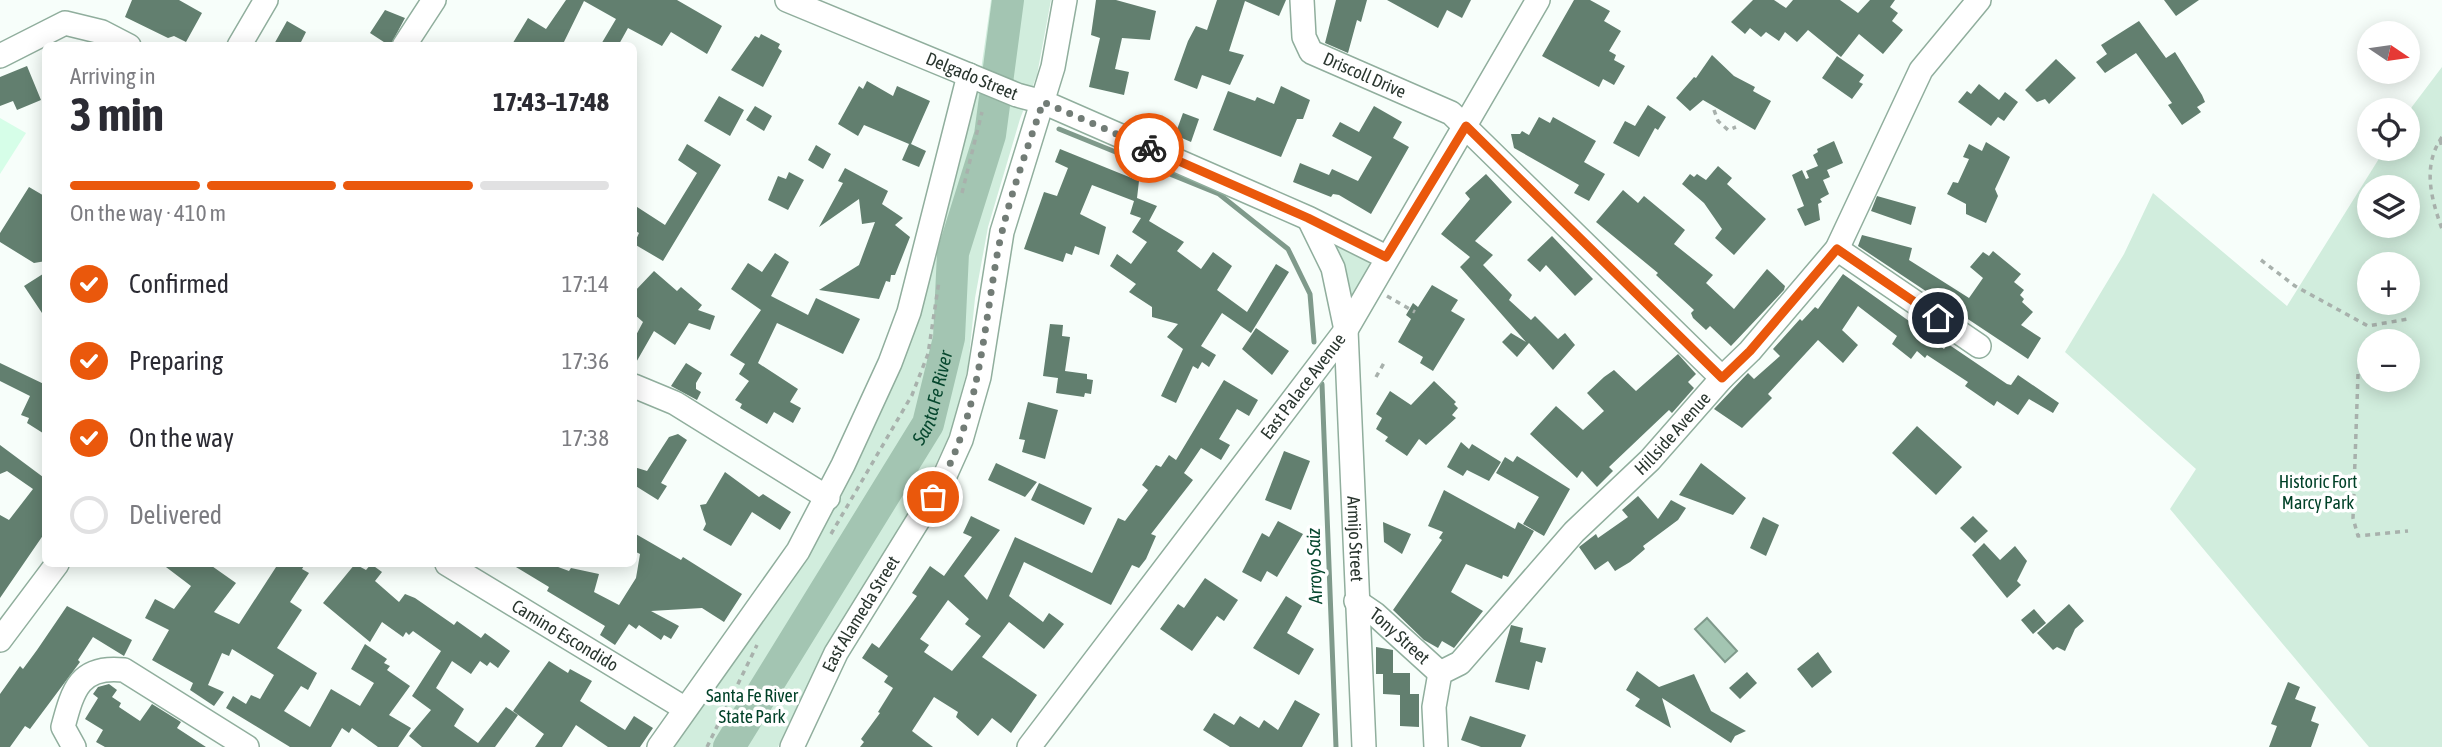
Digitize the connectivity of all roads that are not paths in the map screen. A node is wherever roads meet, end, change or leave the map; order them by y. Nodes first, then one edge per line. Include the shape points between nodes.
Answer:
1 (266, 0) edge
2 (434, 0) edge
3 (787, 0) edge
4 (1065, 0) edge
5 (1302, 0) edge
6 (1538, 0) edge
7 (1979, 0) edge
8 (121, 42) edge
9 (241, 42) edge
10 (407, 42) edge
11 (0, 56) edge
12 (975, 77) junction
13 (1033, 100) junction
14 (1466, 126) junction
15 (1308, 218) junction
16 (1837, 249) junction
17 (1386, 257) junction
18 (1346, 330) junction
19 (1979, 345) dead end
20 (1722, 378) junction
21 (637, 387) edge
22 (828, 498) junction
23 (55, 567) edge
24 (452, 567) edge
25 (1356, 601) junction
26 (0, 640) edge
27 (1440, 673) junction
28 (684, 708) junction
29 (74, 747) edge
30 (247, 747) edge
31 (659, 747) edge
32 (792, 747) edge
33 (1029, 747) edge
34 (1364, 747) edge
35 (1436, 747) edge

1 - 9 street
2 - 10 street
3 - 12 street, Delgado Street
4 - 13 street, East Alameda Street via 1053,68
5 - 14 street, Driscoll Drive via 1304,37 1311,52 1437,105
6 - 14 street, East Palace Avenue
7 - 16 street, Hillside Avenue via 1921,70
8 - 11 street via 65,23
12 - 13 street, Delgado Street
12 - 22 street via 909,312
13 - 15 street, Delgado Street
13 - 32 street, East Alameda Street via 1002,232 979,377 961,440 943,480 836,653
14 - 17 street, East Palace Avenue
14 - 20 street
15 - 17 street, Delgado Street
15 - 18 street via 1334,268
16 - 19 street
16 - 20 street, Hillside Avenue
17 - 18 street, East Palace Avenue
18 - 25 street, Armijo Street
18 - 33 street, East Palace Avenue
20 - 27 street, Hillside Avenue via 1650,460 1574,532 1460,663
21 - 22 street via 675,403
22 - 28 street via 798,551
23 - 26 street
24 - 28 street, Camino Escondido
25 - 27 street, Tony Street
25 - 34 street, Armijo Street
27 - 35 street via 1434,707
28 - 31 street
29 - 30 street via 63,727 71,700 84,677 102,668 124,670

